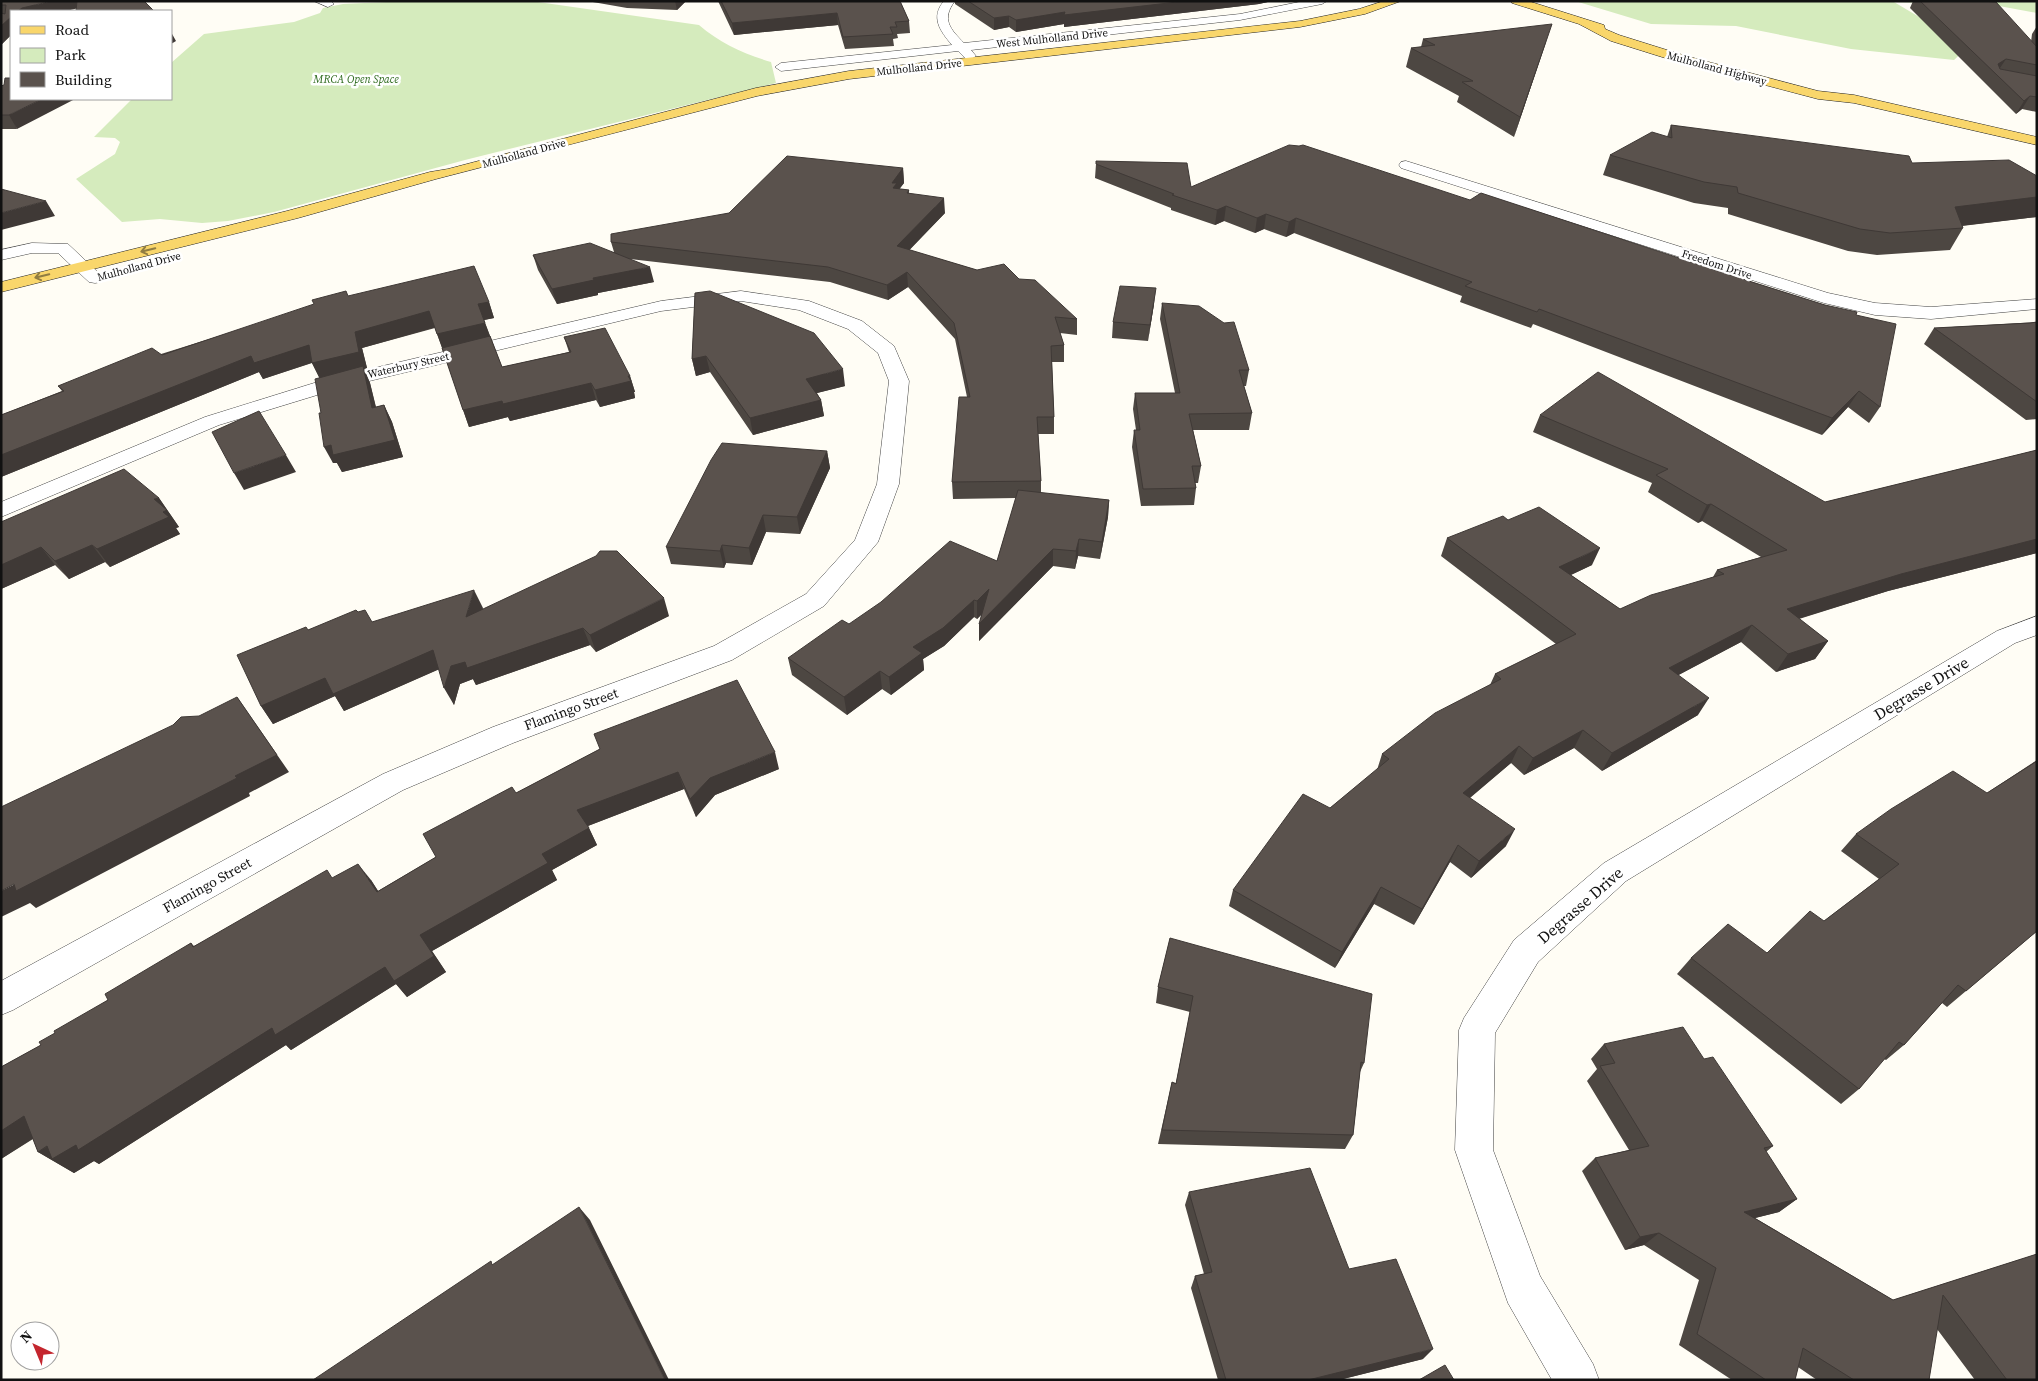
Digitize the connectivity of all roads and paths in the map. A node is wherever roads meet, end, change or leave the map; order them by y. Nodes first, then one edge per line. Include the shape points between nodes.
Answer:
1 (950, 1) edge
2 (1322, 1) edge
3 (1396, 1) edge
4 (1516, 1) edge
5 (961, 47) junction
6 (975, 60) junction
7 (781, 67) dead end
8 (2037, 141) edge
9 (1406, 165) dead end
10 (1, 255) edge
11 (89, 272) junction
12 (1, 286) edge
13 (30, 298) dead end
14 (2037, 304) edge
15 (803, 305) joint
16 (1, 510) edge
17 (2037, 626) edge
18 (1, 998) edge
19 (1577, 1380) edge

1 - 5 street via 945,5 941,19 945,30
2 - 5 street, West Mulholland Drive via 1240,17
3 - 6 main road, Mulholland Drive via 1361,12 1300,24
4 - 8 main road, Mulholland Highway via 1682,59 1818,95 1854,99
5 - 6 street
5 - 7 street, West Mulholland Drive
6 - 11 main road, Mulholland Drive via 850,74 785,86 449,173 441,178
9 - 14 street, Freedom Drive via 1833,300 1875,309 1932,313
10 - 11 street via 32,248 62,248
11 -> 12 main road, Mulholland Drive
11 - 13 main road, Mulholland Drive
15 - 16 street, Waterbury Street via 741,296 662,306 334,383 212,421
15 - 18 street, Flamingo Street via 855,325 887,350 899,381 888,484 866,542 815,600 723,653 503,735 393,782
17 - 19 street, Degrasse Drive via 2006,637 1615,872 1526,951 1477,1030 1474,1150 1523,1288

